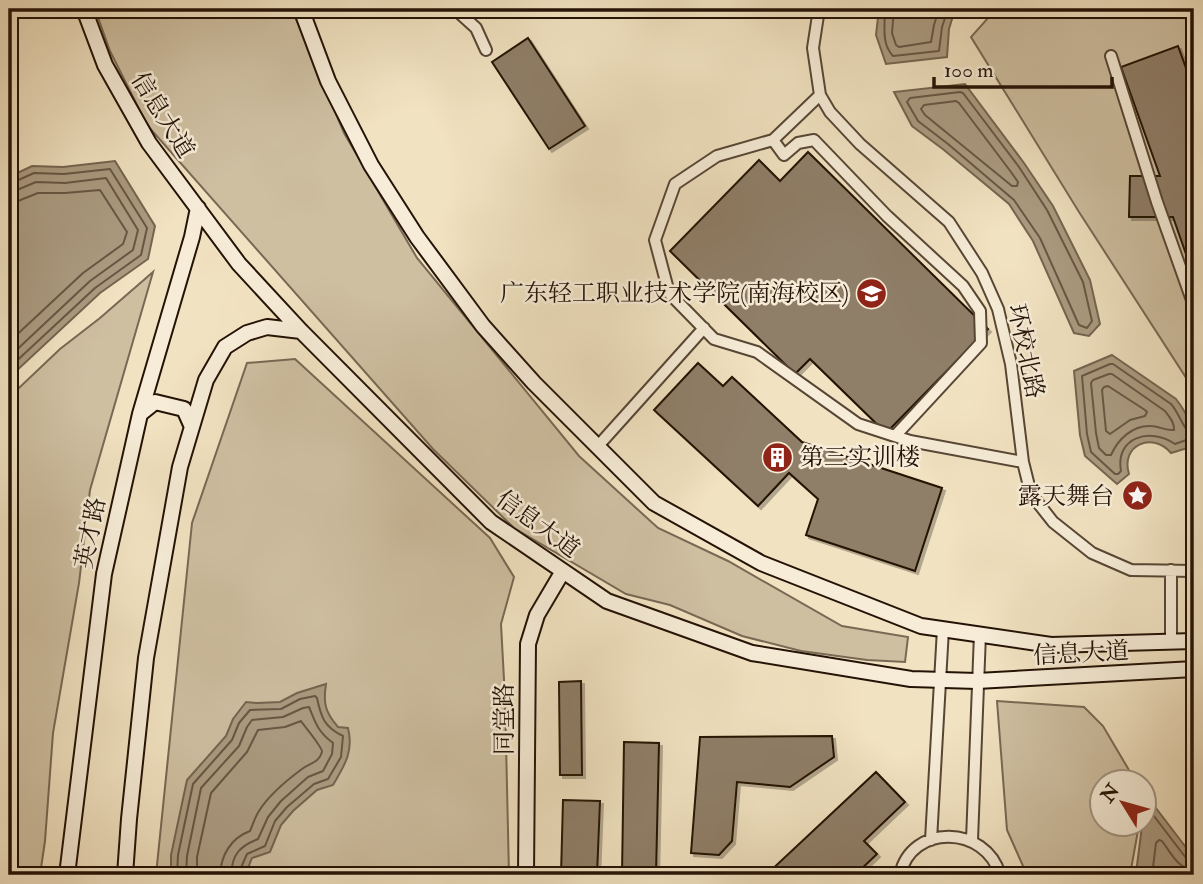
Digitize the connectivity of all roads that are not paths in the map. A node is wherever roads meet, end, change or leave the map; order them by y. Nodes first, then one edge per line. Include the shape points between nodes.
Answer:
1 (84, 9) edge
2 (302, 9) edge
3 (455, 9) edge
4 (819, 9) edge
5 (486, 51) dead end
6 (1111, 56) dead end
7 (820, 94) junction
8 (773, 140) junction
9 (198, 208) junction
10 (1194, 306) edge
11 (704, 328) junction
12 (301, 331) junction
13 (140, 414) junction
14 (192, 427) junction
15 (895, 436) junction
16 (598, 446) junction
17 (1023, 462) junction
18 (1171, 570) junction
19 (563, 571) junction
20 (1194, 571) edge
21 (943, 629) junction
22 (979, 634) junction
23 (1171, 641) junction
24 (1194, 641) edge
25 (1194, 669) edge
26 (940, 680) junction
27 (977, 681) junction
28 (931, 840) junction
29 (972, 840) junction
30 (67, 875) edge
31 (125, 875) edge
32 (526, 875) edge
33 (900, 875) edge
34 (1000, 875) edge

1 - 9 main road, 信息大道 via 105,65 149,143
2 - 16 main road, 信息大道 via 328,80 371,165 417,237 483,326
3 - 5 street via 476,28
4 - 7 street, 环校北路 via 813,48
6 - 10 street
7 - 8 street
7 - 17 street, 环校北路 via 860,144 949,222 982,274 998,309 1011,364
8 - 11 street via 717,156 675,184 655,240 669,293
8 - 15 street via 784,155 798,143 814,140 963,286 980,312 981,343
9 - 12 main road, 信息大道 via 239,264
9 - 13 main road, 英才路
11 - 15 street via 714,339 757,352 858,424
11 - 16 street
12 - 14 main road via 267,327 225,346 206,380
12 - 19 main road, 信息大道 via 491,522
13 - 14 main road via 155,402 166,404 184,409
13 - 30 main road, 英才路 via 104,575
14 - 31 main road via 180,467 146,658
15 - 17 street
16 - 21 main road, 信息大道 via 654,502 761,563 921,626
17 - 18 street, 环校北路 via 1031,494 1053,522 1092,553 1131,570
18 - 20 street, 环校北路
18 - 23 street
19 - 26 main road, 信息大道 via 607,601 752,653
19 - 32 main road, 同堂路 via 537,615 528,644
21 - 22 main road, 信息大道
21 - 26 street
22 - 23 main road, 信息大道 via 1051,645
22 - 27 street
23 - 24 main road, 信息大道
25 - 27 main road, 信息大道
26 - 27 main road, 信息大道
26 - 28 street
27 - 29 street
28 - 29 street via 954,836
28 - 33 street via 910,855
29 - 34 street via 986,851

